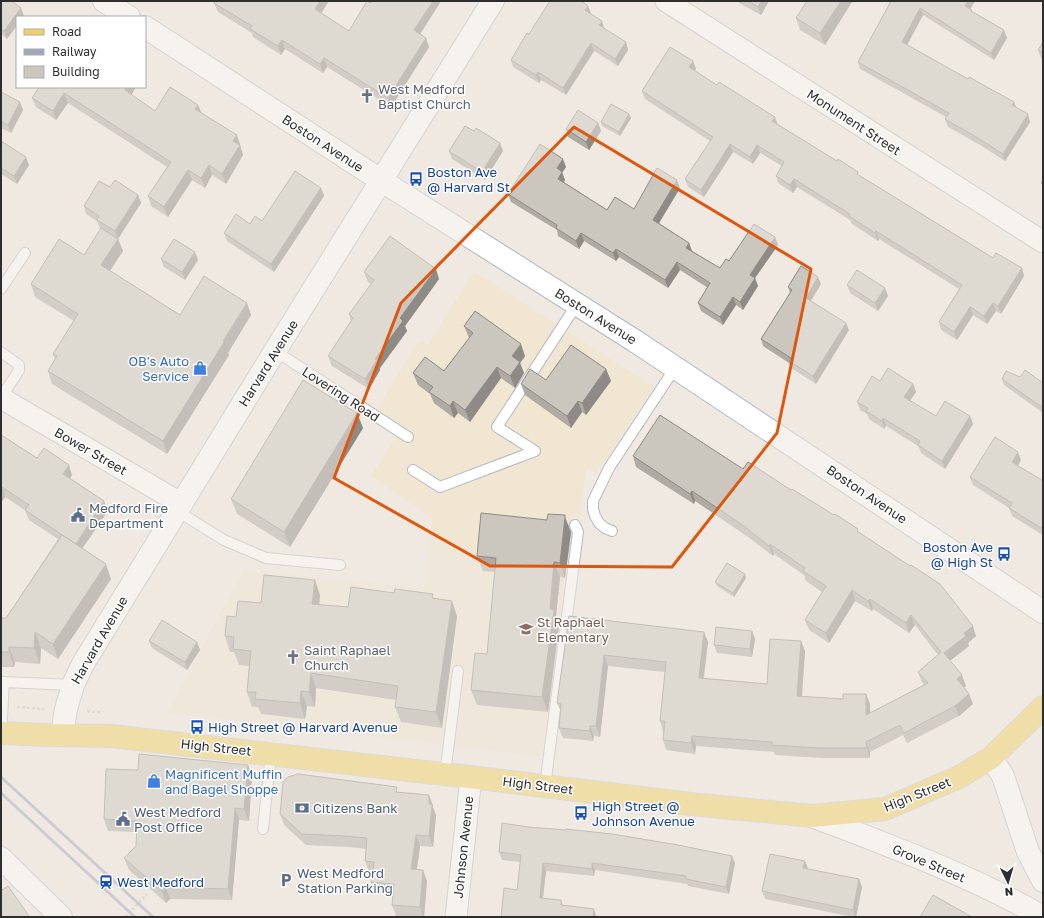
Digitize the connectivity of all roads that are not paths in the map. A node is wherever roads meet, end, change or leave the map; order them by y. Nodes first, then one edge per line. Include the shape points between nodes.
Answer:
1 (104, 1) edge
2 (493, 1) edge
3 (666, 1) edge
4 (127, 16) edge
5 (146, 28) edge
6 (382, 181) junction
7 (1043, 242) edge
8 (25, 253) dead end
9 (1, 289) edge
10 (577, 304) junction
11 (275, 351) junction
12 (1, 352) edge
13 (675, 368) junction
14 (1, 398) edge
15 (408, 437) dead end
16 (413, 470) dead end
17 (179, 507) junction
18 (575, 525) dead end
19 (612, 531) dead end
20 (340, 566) dead end
21 (1043, 612) edge
22 (458, 671) dead end
23 (2, 682) edge
24 (73, 685) junction
25 (1043, 707) edge
26 (1, 733) edge
27 (62, 735) junction
28 (271, 754) junction
29 (991, 758) junction
30 (445, 774) junction
31 (471, 777) junction
32 (545, 786) junction
33 (812, 816) junction
34 (263, 829) dead end
35 (1, 858) edge
36 (1043, 881) edge
37 (61, 917) edge
38 (456, 917) edge
39 (1043, 917) edge

1 - 4 street
2 - 6 street, Harvard Avenue
3 - 7 street, Monument Street
5 - 6 street, Boston Avenue
6 - 10 street, Boston Avenue
6 - 11 street, Harvard Avenue
8 - 9 lane
10 - 13 street, Boston Avenue
10 - 16 lane via 497,427 535,452 440,487
11 - 15 lane, Lovering Road
11 - 17 street, Harvard Avenue
12 - 14 lane via 19,365
13 - 19 lane via 609,468 593,501 593,509 599,523
13 - 21 street, Boston Avenue
14 - 17 street, Bower Street
17 - 20 lane via 224,540 266,558
17 - 24 street, Harvard Avenue via 83,664
18 - 32 lane via 578,532
22 - 30 lane
23 - 24 lane
23 - 26 lane
24 - 27 street, Harvard Avenue
25 - 29 main road, High Street
26 - 27 main road, High Street
27 - 28 main road, High Street via 111,736
28 - 30 main road, High Street
28 - 34 lane
29 - 33 main road, High Street via 959,777 885,809
29 - 36 street via 1003,776 1028,852
30 - 31 main road, High Street
31 - 32 main road, High Street
31 - 38 street, Johnson Avenue
32 - 33 main road, High Street
33 - 39 street, Grove Street via 924,859
35 - 37 street

